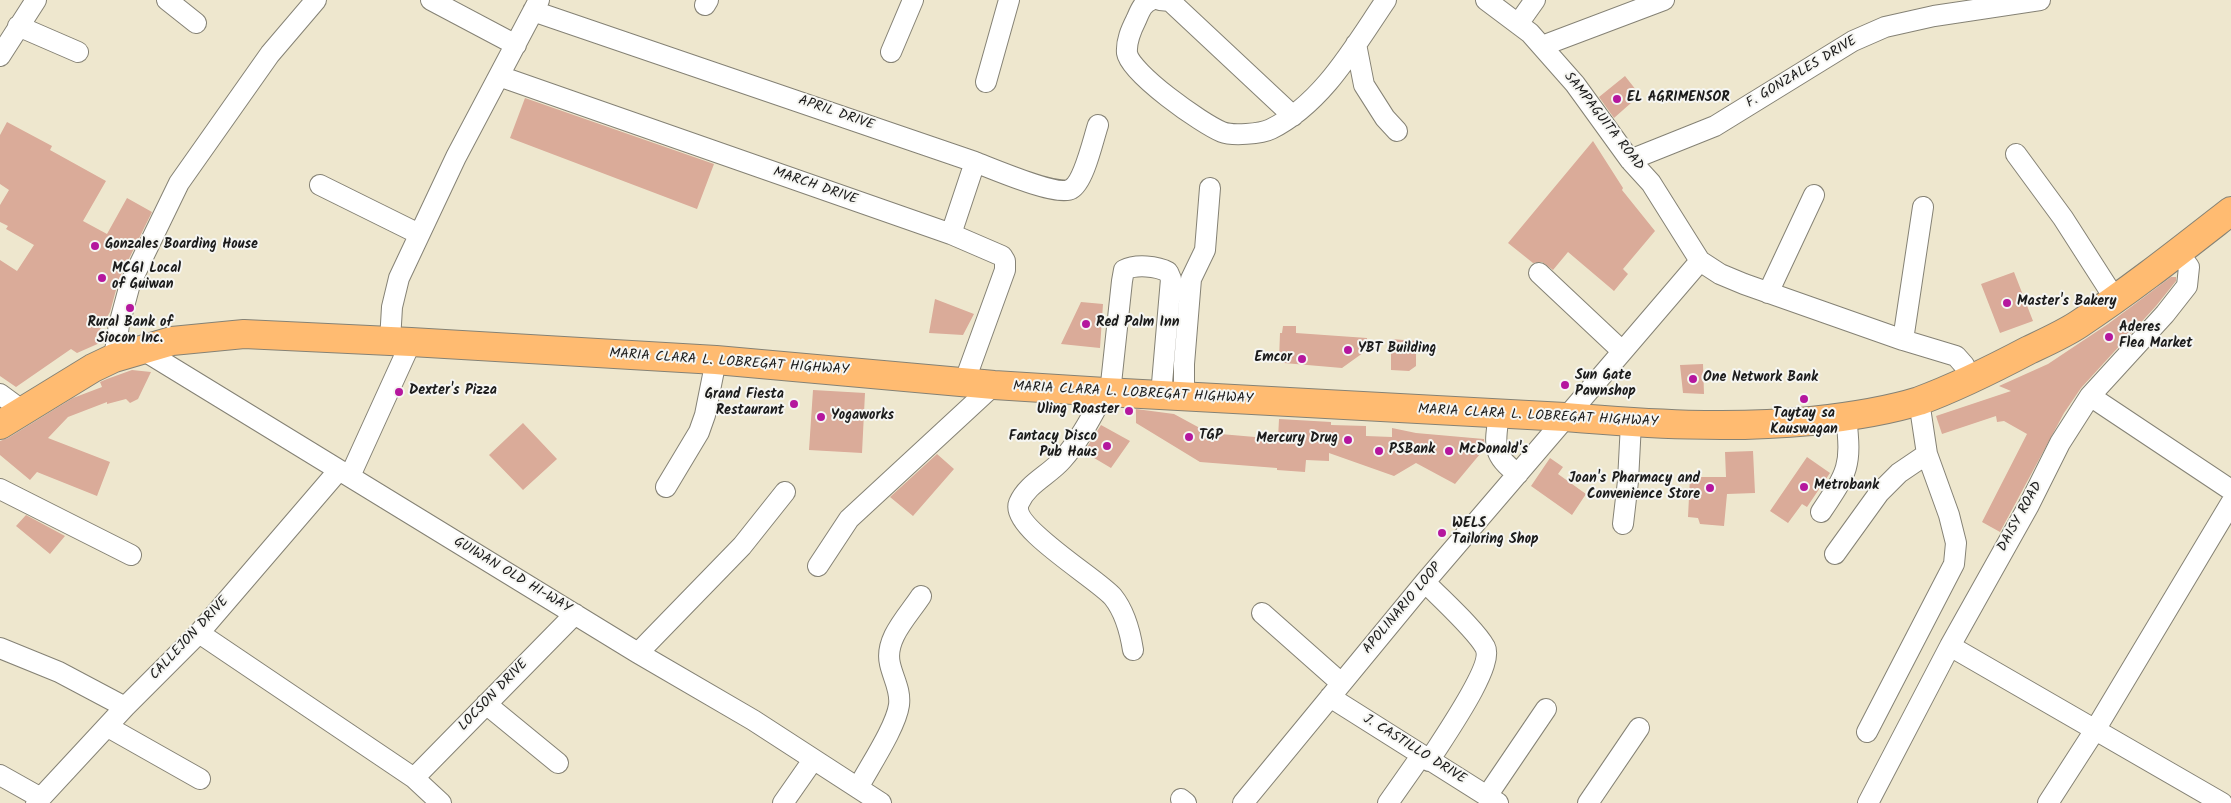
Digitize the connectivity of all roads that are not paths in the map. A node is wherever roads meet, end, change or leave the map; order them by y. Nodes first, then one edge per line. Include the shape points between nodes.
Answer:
1 (36, 0) edge
2 (168, 0) edge
3 (316, 0) edge
4 (431, 0) edge
5 (913, 0) edge
6 (1009, 0) edge
7 (1151, 0) edge
8 (1160, 0) edge
9 (1386, 0) edge
10 (1486, 0) edge
11 (1534, 0) edge
12 (1664, 0) edge
13 (2040, 0) edge
14 (536, 6) edge
15 (1966, 6) edge
16 (196, 23) dead end
17 (1518, 24) junction
18 (18, 26) junction
19 (1356, 44) junction
20 (516, 45) junction
21 (1542, 46) junction
22 (78, 52) dead end
23 (891, 52) dead end
24 (0, 56) edge
25 (499, 76) junction
26 (986, 82) dead end
27 (1293, 116) junction
28 (1098, 125) dead end
29 (1397, 131) dead end
30 (2016, 154) dead end
31 (1630, 160) junction
32 (975, 162) junction
33 (320, 185) dead end
34 (1210, 188) dead end
35 (1814, 195) dead end
36 (1923, 207) dead end
37 (2231, 211) edge
38 (419, 234) junction
39 (951, 234) junction
40 (2178, 252) junction
41 (1700, 261) junction
42 (1539, 274) dead end
43 (1768, 293) junction
44 (2115, 299) junction
45 (1903, 340) junction
46 (401, 341) junction
47 (142, 350) junction
48 (1622, 351) junction
49 (114, 358) junction
50 (716, 360) junction
51 (1970, 380) junction
52 (964, 383) junction
53 (994, 385) junction
54 (1108, 393) junction
55 (0, 394) edge
56 (1172, 396) junction
57 (2090, 396) junction
58 (1919, 401) junction
59 (23, 411) junction
60 (1498, 414) junction
61 (1565, 417) junction
62 (1846, 417) junction
63 (1632, 423) junction
64 (0, 425) edge
65 (1927, 454) junction
66 (344, 473) junction
67 (1518, 474) junction
68 (666, 487) dead end
69 (0, 489) edge
70 (2231, 490) edge
71 (785, 492) dead end
72 (2231, 503) edge
73 (1821, 512) dead end
74 (1623, 524) dead end
75 (1835, 554) dead end
76 (131, 556) dead end
77 (818, 566) dead end
78 (1425, 582) junction
79 (922, 596) dead end
80 (1262, 613) dead end
81 (575, 614) junction
82 (200, 633) junction
83 (1950, 646) junction
84 (0, 648) edge
85 (1133, 650) dead end
86 (638, 653) junction
87 (1336, 690) junction
88 (486, 704) junction
89 (125, 707) junction
90 (1546, 709) dead end
91 (108, 727) junction
92 (1639, 728) dead end
93 (2095, 730) junction
94 (1867, 732) dead end
95 (1425, 758) junction
96 (813, 760) junction
97 (558, 763) dead end
98 (0, 775) edge
99 (414, 778) junction
100 (200, 779) dead end
101 (858, 788) junction
102 (1493, 800) edge
103 (38, 801) edge
104 (1251, 801) edge
105 (441, 803) edge
106 (783, 803) edge
107 (881, 803) edge
108 (1388, 803) edge
109 (1588, 803) edge
110 (1868, 803) edge
111 (2048, 803) edge
112 (2222, 803) edge

1 - 18 street
2 - 16 street
3 - 49 street via 270,54 179,183 130,284
4 - 20 street
5 - 23 street
6 - 26 street
7 - 27 street via 1144,4 1129,33 1127,54 1137,71 1196,118 1224,133 1268,130
8 - 27 street via 1170,1
9 - 19 street
10 - 17 street, SAMPAGUITA ROAD
11 - 17 street
12 - 21 street
13 - 15 street, F. GONZALES DRIVE
14 - 20 street, CALLEJON DRIVE
14 - 32 street, APRIL DRIVE
15 - 31 street, F. GONZALES DRIVE via 1885,27 1853,41 1715,126
17 - 21 street, SAMPAGUITA ROAD
18 - 22 street
18 - 24 street
19 - 27 street via 1320,93
19 - 29 street via 1364,85
20 - 25 street, CALLEJON DRIVE
21 - 31 street, SAMPAGUITA ROAD via 1575,84
25 - 38 street, CALLEJON DRIVE
25 - 39 street, MARCH DRIVE
28 - 32 street, APRIL DRIVE via 1080,180 1072,189 1046,188
30 - 44 street via 2063,218
31 - 41 street, SAMPAGUITA ROAD via 1651,183
32 - 39 street
33 - 38 street
34 - 56 street via 1205,250 1191,279 1184,364
35 - 43 street
36 - 45 street
37 - 40 highway, MARIA CLARA L. LOBREGAT HIGHWAY
38 - 46 street, CALLEJON DRIVE via 394,294
39 - 52 street, MARCH DRIVE via 997,254 1005,261 1005,270
40 - 44 highway, MARIA CLARA L. LOBREGAT HIGHWAY
40 - 57 street, DAISY ROAD via 2189,267 2187,286
41 - 43 street, SAMPAGUITA ROAD via 1720,274
41 - 48 street
42 - 48 street
43 - 45 street, SAMPAGUITA ROAD
44 - 51 highway, MARIA CLARA L. LOBREGAT HIGHWAY via 2077,326
45 - 51 street, SAMPAGUITA ROAD via 1956,356
46 - 47 highway, MARIA CLARA L. LOBREGAT HIGHWAY via 244,334 172,341
46 - 50 highway, MARIA CLARA L. LOBREGAT HIGHWAY
46 - 66 street, CALLEJON DRIVE
47 - 49 highway, MARIA CLARA L. LOBREGAT HIGHWAY
47 - 66 street, GUIWAN OLD HI-WAY
48 - 61 street
49 - 59 highway, MARIA CLARA L. LOBREGAT HIGHWAY
50 - 52 highway, MARIA CLARA L. LOBREGAT HIGHWAY
50 - 68 street via 699,432
51 - 58 highway, MARIA CLARA L. LOBREGAT HIGHWAY
52 - 53 highway, MARIA CLARA L. LOBREGAT HIGHWAY
53 - 54 highway, MARIA CLARA L. LOBREGAT HIGHWAY
53 - 77 street via 849,520
54 - 56 highway, MARIA CLARA L. LOBREGAT HIGHWAY
54 - 56 street via 1124,270 1160,268 1168,272 1171,279
54 - 85 street via 1072,449 1026,491 1018,505 1020,516 1037,535 1113,597 1129,627
55 - 59 street
56 - 60 highway, MARIA CLARA L. LOBREGAT HIGHWAY
57 - 70 street
57 - 83 street, DAISY ROAD via 2060,443
58 - 62 highway, MARIA CLARA L. LOBREGAT HIGHWAY
58 - 65 street
59 - 64 highway, MARIA CLARA L. LOBREGAT HIGHWAY
60 - 61 highway, MARIA CLARA L. LOBREGAT HIGHWAY
60 - 67 street via 1497,454
61 - 63 highway, MARIA CLARA L. LOBREGAT HIGHWAY
61 - 67 street, APOLINARIO LOOP
62 - 63 highway, MARIA CLARA L. LOBREGAT HIGHWAY via 1764,425
62 - 73 street via 1847,467
63 - 74 street
65 - 75 street via 1899,472 1879,492
65 - 94 street via 1956,543 1954,564
66 - 81 street, GUIWAN OLD HI-WAY
66 - 82 street, CALLEJON DRIVE
67 - 78 street, APOLINARIO LOOP
69 - 76 street
71 - 86 street via 742,546
72 - 93 street
78 - 87 street, APOLINARIO LOOP
78 - 95 street via 1479,638 1486,648 1486,660 1480,677
79 - 101 street via 890,642 890,662 898,688 899,706 892,727
80 - 87 street, J. CASTILLO DRIVE
81 - 86 street, GUIWAN OLD HI-WAY
81 - 88 street, LOCSON DRIVE
82 - 89 street, CALLEJON DRIVE
82 - 99 street
83 - 93 street
83 - 110 street, DAISY ROAD
84 - 89 street via 59,672
86 - 96 street, GUIWAN OLD HI-WAY via 753,720
87 - 95 street, J. CASTILLO DRIVE
87 - 104 street, APOLINARIO LOOP
88 - 97 street
88 - 99 street, LOCSON DRIVE
89 - 91 street, CALLEJON DRIVE
90 - 102 street
91 - 100 street
91 - 103 street, CALLEJON DRIVE
92 - 109 street
93 - 111 street
93 - 112 street
95 - 102 street, J. CASTILLO DRIVE
95 - 108 street
96 - 101 street, GUIWAN OLD HI-WAY
96 - 106 street
98 - 103 street
99 - 105 street
101 - 107 street, GUIWAN OLD HI-WAY

